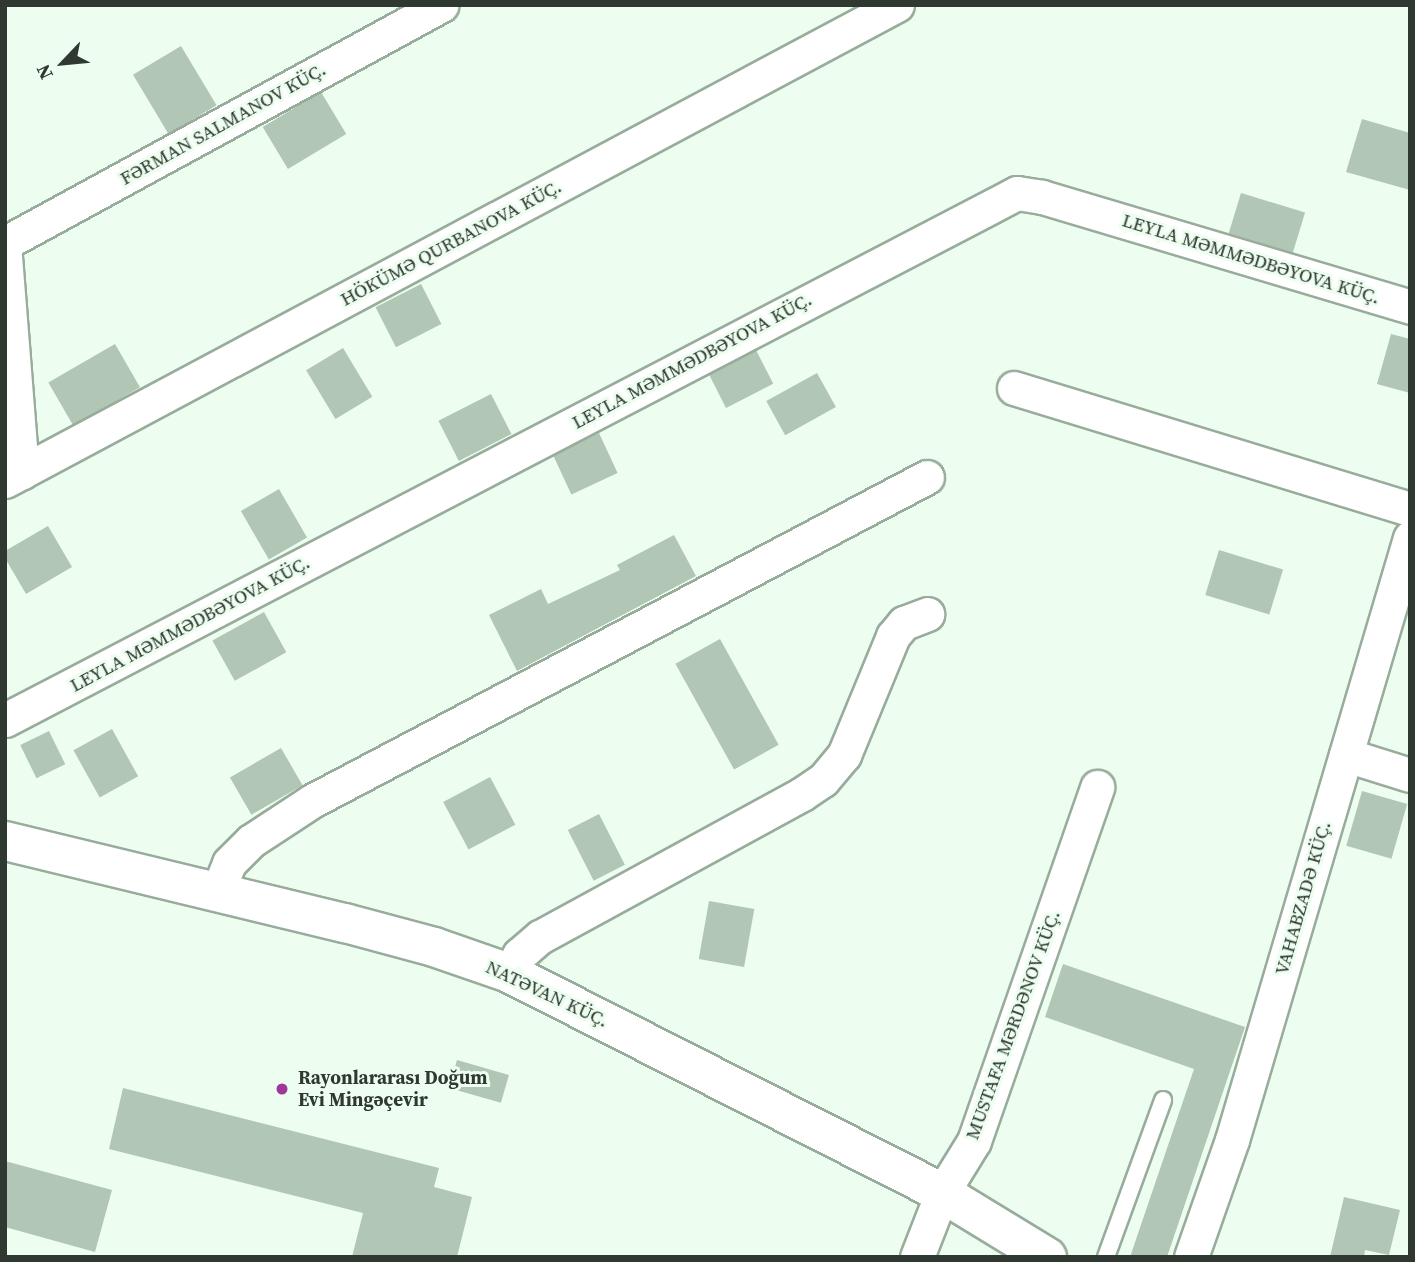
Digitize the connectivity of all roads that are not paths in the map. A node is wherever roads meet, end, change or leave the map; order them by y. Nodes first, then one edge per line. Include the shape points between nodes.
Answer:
1 (441, 5) edge
2 (897, 5) edge
3 (5, 243) edge
4 (5, 256) edge
5 (1410, 307) edge
6 (1014, 388) dead end
7 (13, 476) edge
8 (927, 477) dead end
9 (1410, 509) edge
10 (1410, 538) edge
11 (927, 614) dead end
12 (5, 720) edge
13 (1346, 755) junction
14 (1410, 775) edge
15 (1097, 787) dead end
16 (5, 841) edge
17 (217, 892) junction
18 (509, 973) junction
19 (1163, 1100) dead end
20 (942, 1193) junction
21 (917, 1257) edge
22 (1047, 1257) edge
23 (1106, 1257) edge
24 (1191, 1257) edge

1 - 3 street, FƏRMAN SALMANOV KÜÇ.
2 - 7 street, HÖKÜMƏ QURBANOVA KÜÇ.
4 - 7 street
5 - 12 street, LEYLA MƏMMƏDBƏYOVA KÜÇ. via 1017,193
6 - 9 street
8 - 17 street via 312,801 251,841 229,863
10 - 13 street, VAHABZADƏ KÜÇ.
11 - 18 street via 904,623 893,636 844,755 823,780 540,937 519,955
13 - 14 street
13 - 24 street, VAHABZADƏ KÜÇ. via 1232,1140
15 - 20 street, MUSTAFA MƏRDƏNOV KÜÇ. via 974,1141
16 - 17 street, NATƏVAN KÜÇ.
17 - 18 street, NATƏVAN KÜÇ. via 408,940
18 - 20 street, NATƏVAN KÜÇ.
19 - 23 lane
20 - 21 street, MUSTAFA MƏRDƏNOV KÜÇ.
20 - 22 street, NATƏVAN KÜÇ.

